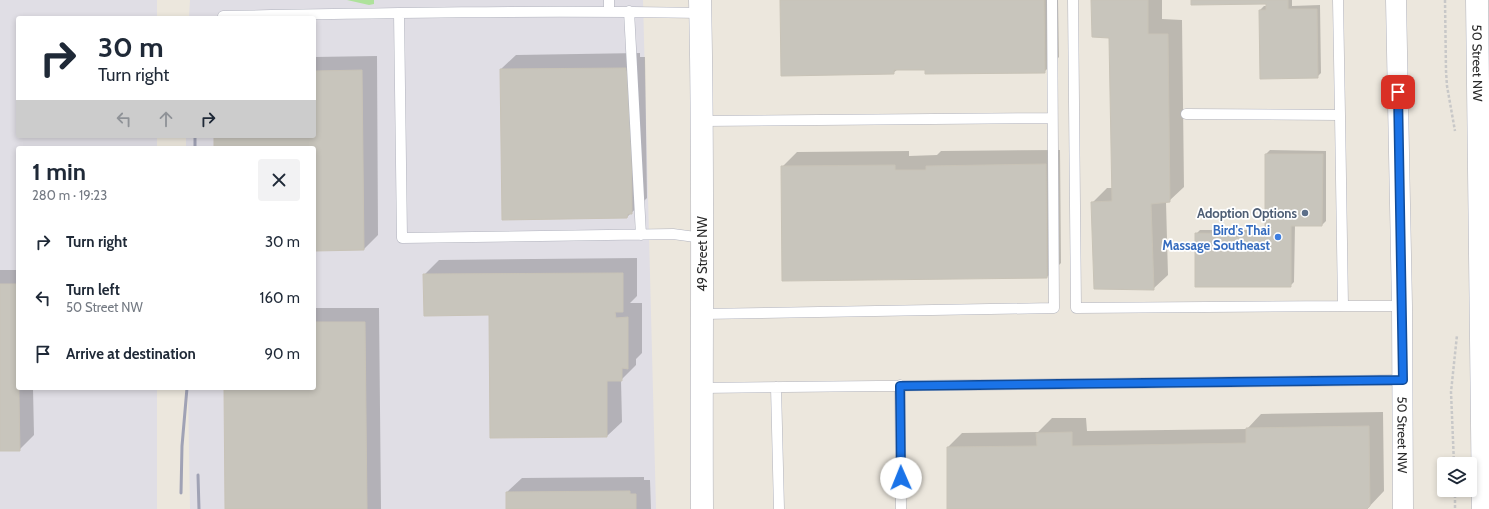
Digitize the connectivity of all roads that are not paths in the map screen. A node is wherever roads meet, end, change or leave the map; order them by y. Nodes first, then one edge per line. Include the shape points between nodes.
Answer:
1 (609, 0) edge
2 (1052, 0) edge
3 (1073, 0) edge
4 (1338, 0) edge
5 (1396, 0) edge
6 (1476, 0) edge
7 (700, 6) edge
8 (609, 10) junction
9 (629, 11) junction
10 (399, 13) junction
11 (223, 16) dead end
12 (1186, 114) dead end
13 (1340, 115) junction
14 (1052, 118) junction
15 (702, 121) junction
16 (641, 235) junction
17 (703, 238) junction
18 (1343, 306) junction
19 (1402, 306) junction
20 (702, 314) junction
21 (1403, 380) junction
22 (900, 386) junction
23 (776, 387) junction
24 (701, 388) junction
25 (702, 509) edge
26 (779, 509) edge
27 (901, 509) edge
28 (1403, 509) edge
29 (1483, 509) edge

1 - 8 lane
2 - 14 lane
3 - 18 lane via 1076,308
4 - 13 lane
5 - 19 street, 50 Street NW
6 - 29 main road, 50 Street NW
7 - 9 lane
7 - 15 main road, 49 Street NW
8 - 9 lane
8 - 10 lane
9 - 16 lane
10 - 11 lane
10 - 16 lane via 402,238
12 - 13 lane
13 - 18 lane
14 - 15 lane
14 - 20 lane via 1054,308
15 - 17 main road, 49 Street NW
16 - 17 lane via 673,234
17 - 20 main road, 49 Street NW
18 - 19 lane
19 - 21 street, 50 Street NW
20 - 24 main road, 49 Street NW
21 - 22 lane
21 - 28 street, 50 Street NW
22 - 23 lane
22 - 27 lane
23 - 24 lane
23 - 26 lane
24 - 25 main road, 49 Street NW

